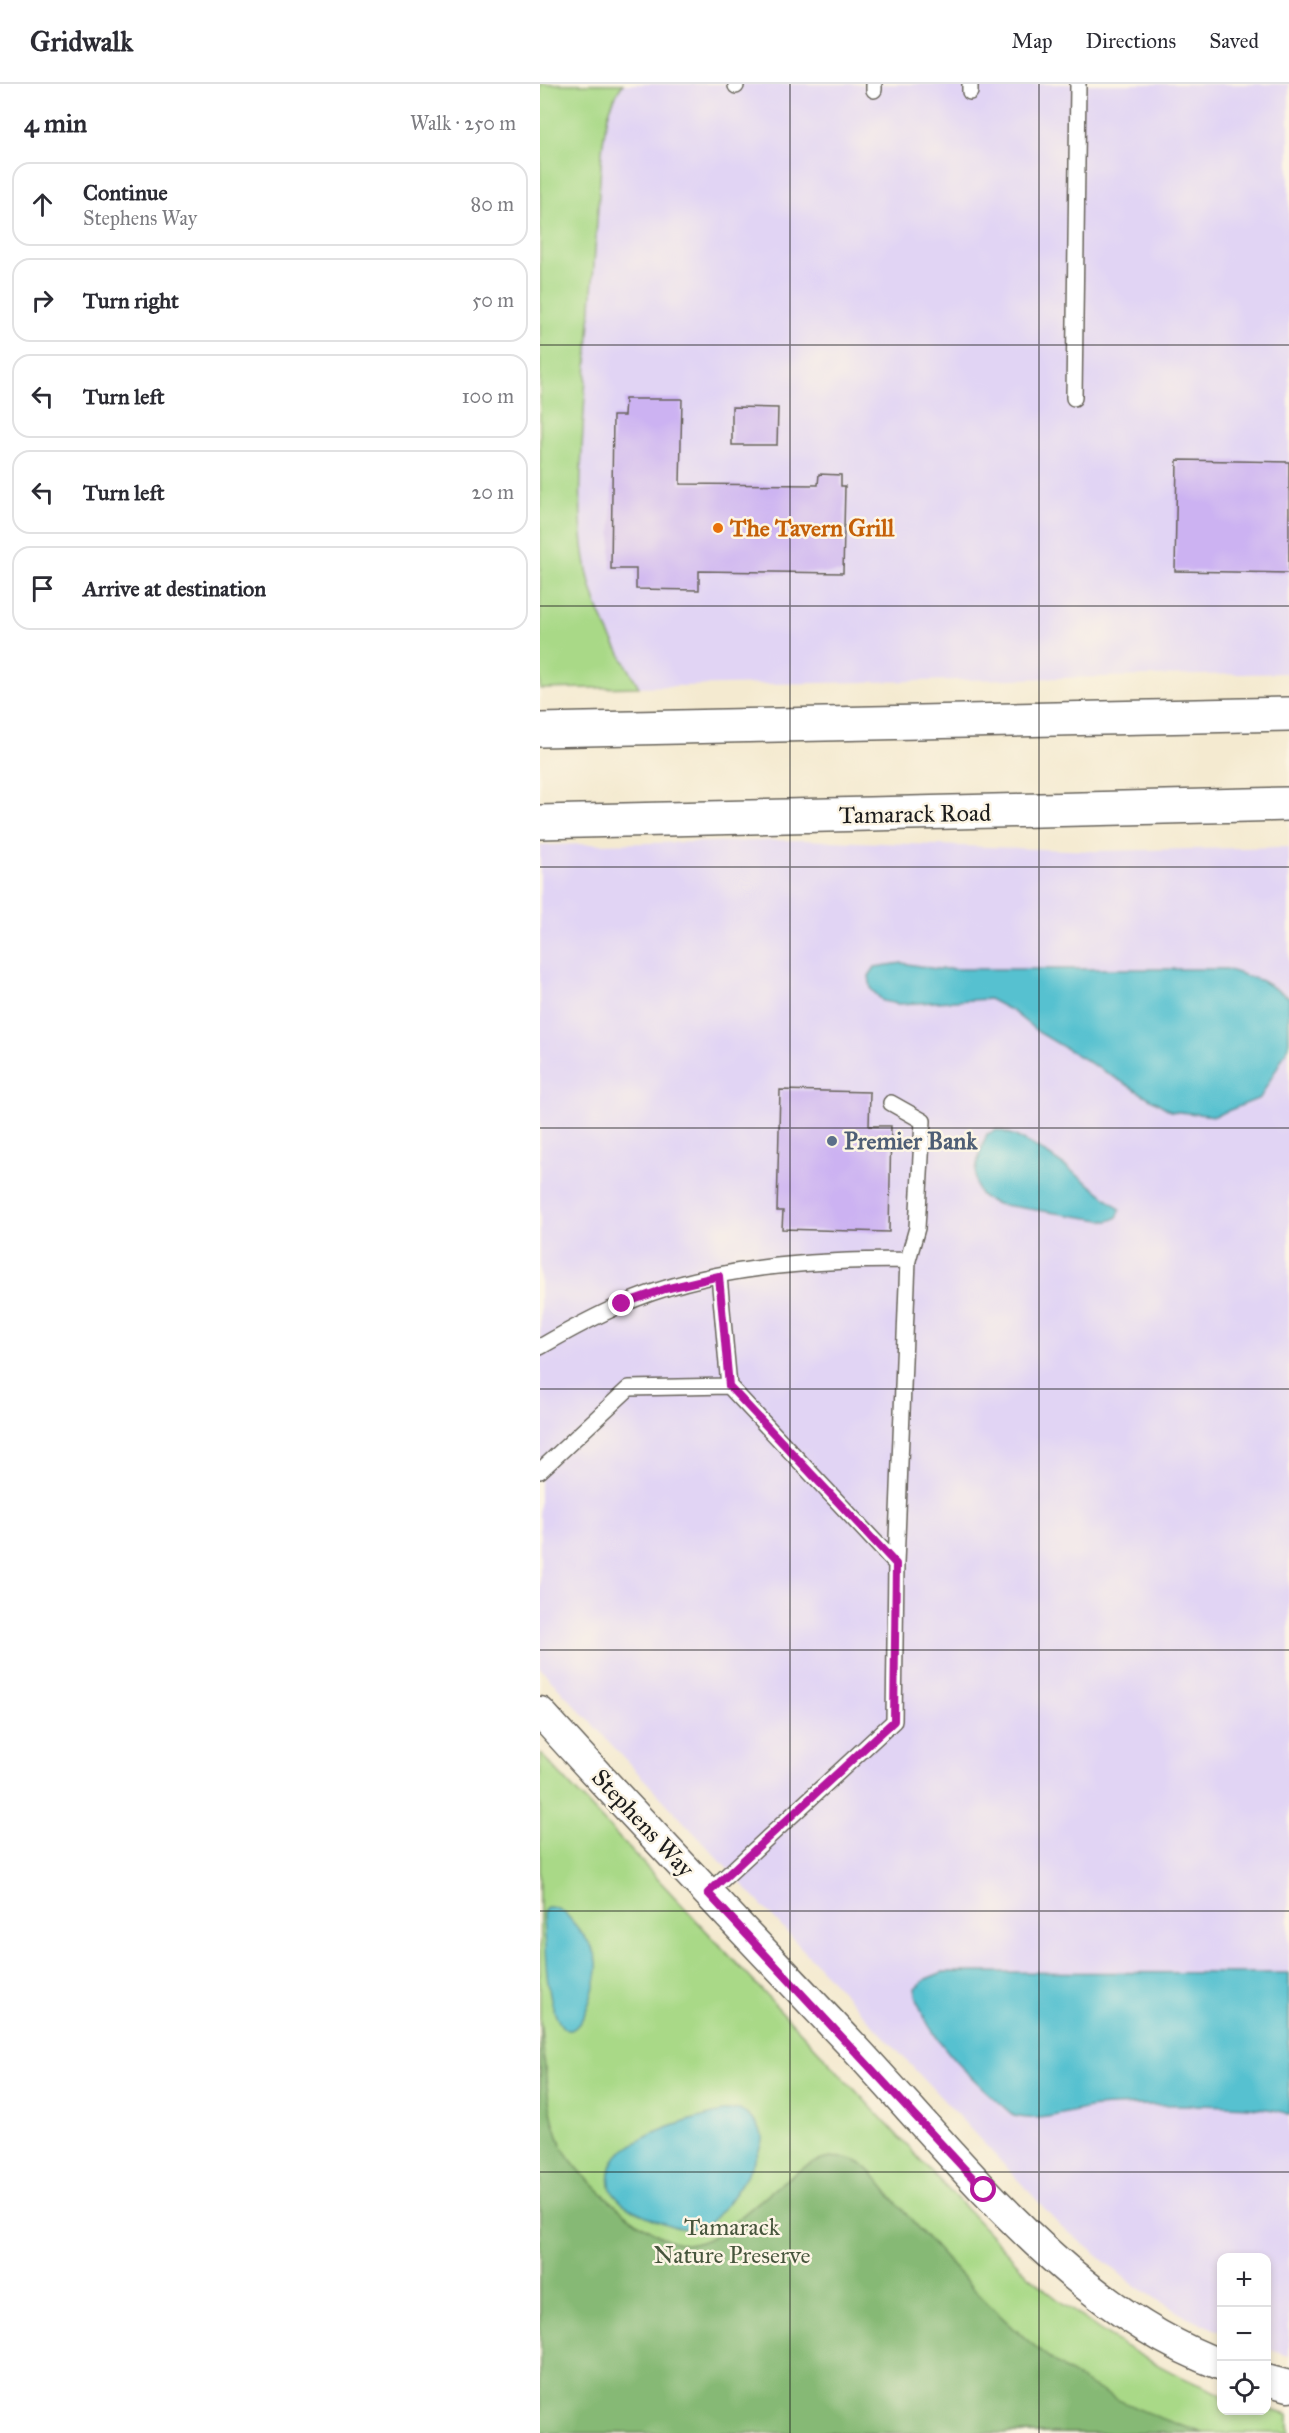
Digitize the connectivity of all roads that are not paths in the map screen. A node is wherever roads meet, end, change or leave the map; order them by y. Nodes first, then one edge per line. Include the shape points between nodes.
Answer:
1 (1078, 84) edge
2 (1074, 398) dead end
3 (1289, 714) edge
4 (540, 730) edge
5 (1289, 804) edge
6 (540, 822) edge
7 (891, 1102) dead end
8 (908, 1260) junction
9 (719, 1276) junction
10 (540, 1347) edge
11 (729, 1386) junction
12 (540, 1471) edge
13 (896, 1564) junction
14 (540, 1712) edge
15 (708, 1893) junction
16 (1217, 2363) edge
17 (1271, 2381) edge
18 (1289, 2386) edge

1 - 2 lane
3 - 4 street
5 - 6 street, Tamarack Road
7 - 8 lane via 923,1121 917,1228
8 - 9 lane via 789,1265
8 - 13 lane
9 - 10 lane via 622,1304
9 - 11 lane
11 - 12 lane via 629,1388
11 - 13 lane
13 - 15 lane via 894,1721
14 - 15 street, Stephens Way
15 - 16 street, Stephens Way via 984,2190 1074,2278 1107,2304
17 - 18 street

